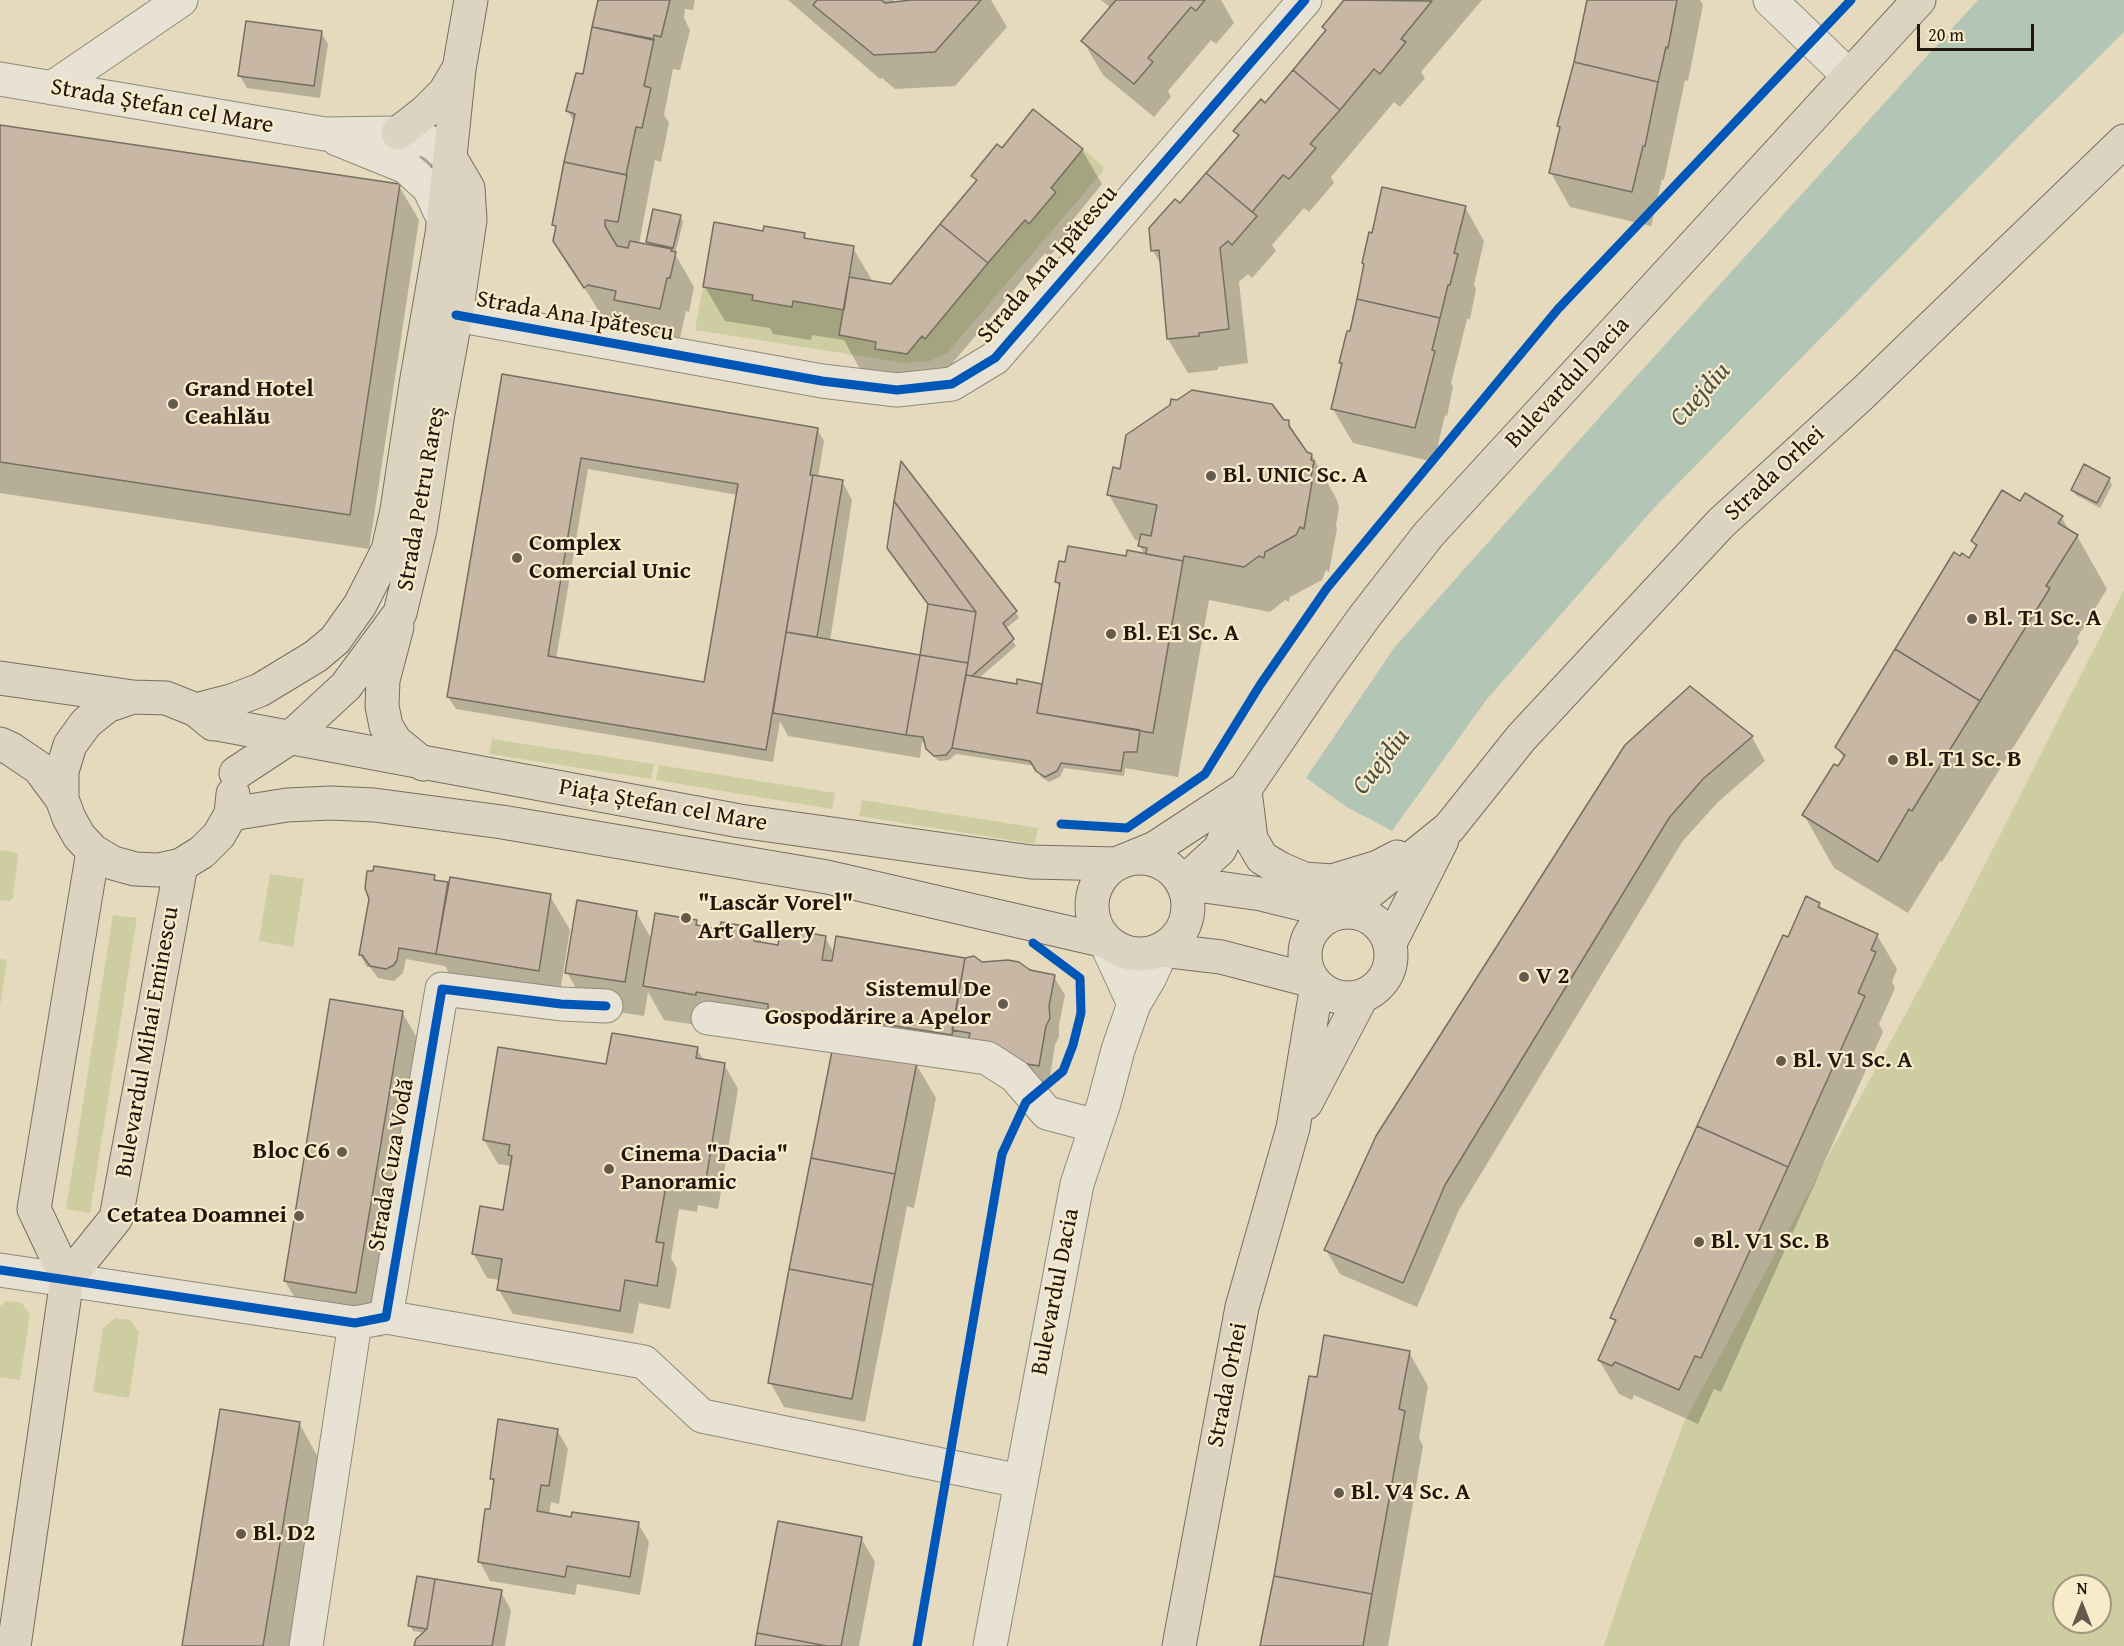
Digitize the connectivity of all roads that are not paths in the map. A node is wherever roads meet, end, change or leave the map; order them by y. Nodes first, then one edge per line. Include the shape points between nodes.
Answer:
1 (180, 0) edge
2 (471, 0) edge
3 (1305, 0) edge
4 (1770, 0) edge
5 (1919, 0) edge
6 (459, 69) junction
7 (1848, 75) junction
8 (0, 79) edge
9 (52, 88) junction
10 (398, 133) junction
11 (325, 134) junction
12 (2124, 141) edge
13 (450, 159) junction
14 (443, 218) junction
15 (456, 315) junction
16 (400, 613) junction
17 (0, 678) edge
18 (134, 698) junction
19 (204, 716) junction
20 (291, 737) junction
21 (0, 744) edge
22 (423, 764) junction
23 (236, 773) junction
24 (1245, 789) junction
25 (62, 799) junction
26 (231, 814) junction
27 (1449, 828) junction
28 (93, 851) junction
29 (1116, 864) junction
30 (181, 865) junction
31 (1183, 883) junction
32 (1342, 912) junction
33 (1105, 941) junction
34 (1390, 943) junction
35 (1162, 950) junction
36 (1315, 983) junction
37 (1362, 996) junction
38 (1134, 1004) junction
39 (606, 1006) dead end
40 (708, 1018) dead end
41 (1096, 1126) junction
42 (1293, 1128) junction
43 (0, 1270) edge
44 (67, 1279) junction
45 (386, 1317) junction
46 (355, 1323) junction
47 (1020, 1481) junction
48 (14, 1646) edge
49 (306, 1646) edge
50 (990, 1646) edge
51 (1179, 1646) edge

1 - 9 street
2 - 6 main road, Strada Petru Rareș
3 - 15 street, Strada Ana Ipătescu via 995,358 952,384 897,390 822,381
4 - 7 street
5 - 7 main road, Bulevardul Dacia
6 - 10 main road via 445,92
6 - 13 main road, Strada Petru Rareș
7 - 24 main road, Bulevardul Dacia via 1429,534 1344,645
8 - 9 street, Strada Ștefan cel Mare
9 - 11 street, Strada Ștefan cel Mare
10 - 11 street, Strada Ștefan cel Mare
10 - 13 street, Strada Ștefan cel Mare via 434,142
11 - 14 street, Strada Ștefan cel Mare via 406,167 429,188
12 - 27 main road, Strada Orhei via 1871,386 1721,523 1521,738
13 - 14 main road, Strada Petru Rareș
13 - 15 main road, Strada Petru Rareș via 468,188 470,220
14 - 19 main road, Strada Petru Rareș via 397,510 380,569 335,640 316,656 260,690
15 - 16 main road, Strada Petru Rareș via 420,530
16 - 20 main road, Strada Petru Rareș via 346,686
16 - 22 main road via 383,680 382,706 386,726 395,741
17 - 18 main road
18 - 19 main road via 166,698
18 - 25 main road via 108,706 80,730 70,745 62,771
19 - 20 main road, Piața Ștefan cel Mare
19 - 23 main road via 224,738
20 - 22 main road, Piața Ștefan cel Mare
20 - 23 main road, Strada Petru Rareș
21 - 25 main road via 39,768
22 - 29 main road, Piața Ștefan cel Mare via 879,842 1031,862
23 - 26 main road
24 - 27 main road via 1251,839 1262,858 1304,879 1332,880 1378,867
24 - 29 main road, Bulevardul Dacia via 1155,848
24 - 31 main road, Bulevardul Dacia via 1220,849
25 - 28 main road via 79,836
26 - 30 main road via 219,835
26 - 33 main road, Piața Ștefan cel Mare via 331,803 502,822 827,877
27 - 32 main road, Strada Orhei
27 - 34 main road, Strada Orhei
28 - 30 main road via 113,863 135,869
28 - 44 main road via 34,1209
29 - 31 main road via 1131,858 1161,862
29 - 33 main road via 1104,873 1091,900 1091,915
30 - 44 main road, Bulevardul Mihai Eminescu via 116,1218
31 - 32 main road via 1261,894
31 - 35 main road via 1188,898 1184,928
32 - 34 main road via 1361,913 1374,920
32 - 36 main road via 1324,918 1307,940 1304,954
33 - 35 main road via 1132,954
33 - 38 street
34 - 37 main road via 1391,963 1383,981
35 - 36 main road via 1221,957
35 - 38 street, Bulevardul Dacia
36 - 37 main road via 1330,994
36 - 42 main road, Strada Orhei
37 - 42 main road, Strada Orhei
38 - 41 street, Bulevardul Dacia
39 - 45 street, Strada Cuza Vodă via 442,989
40 - 41 street via 987,1058 1015,1076 1047,1113
41 - 47 street, Bulevardul Dacia via 1077,1184
42 - 51 main road, Strada Orhei via 1242,1307
43 - 44 street
44 - 46 street
44 - 48 main road
45 - 46 street
45 - 47 street via 644,1362 702,1416
46 - 49 street
47 - 50 street, Bulevardul Dacia

